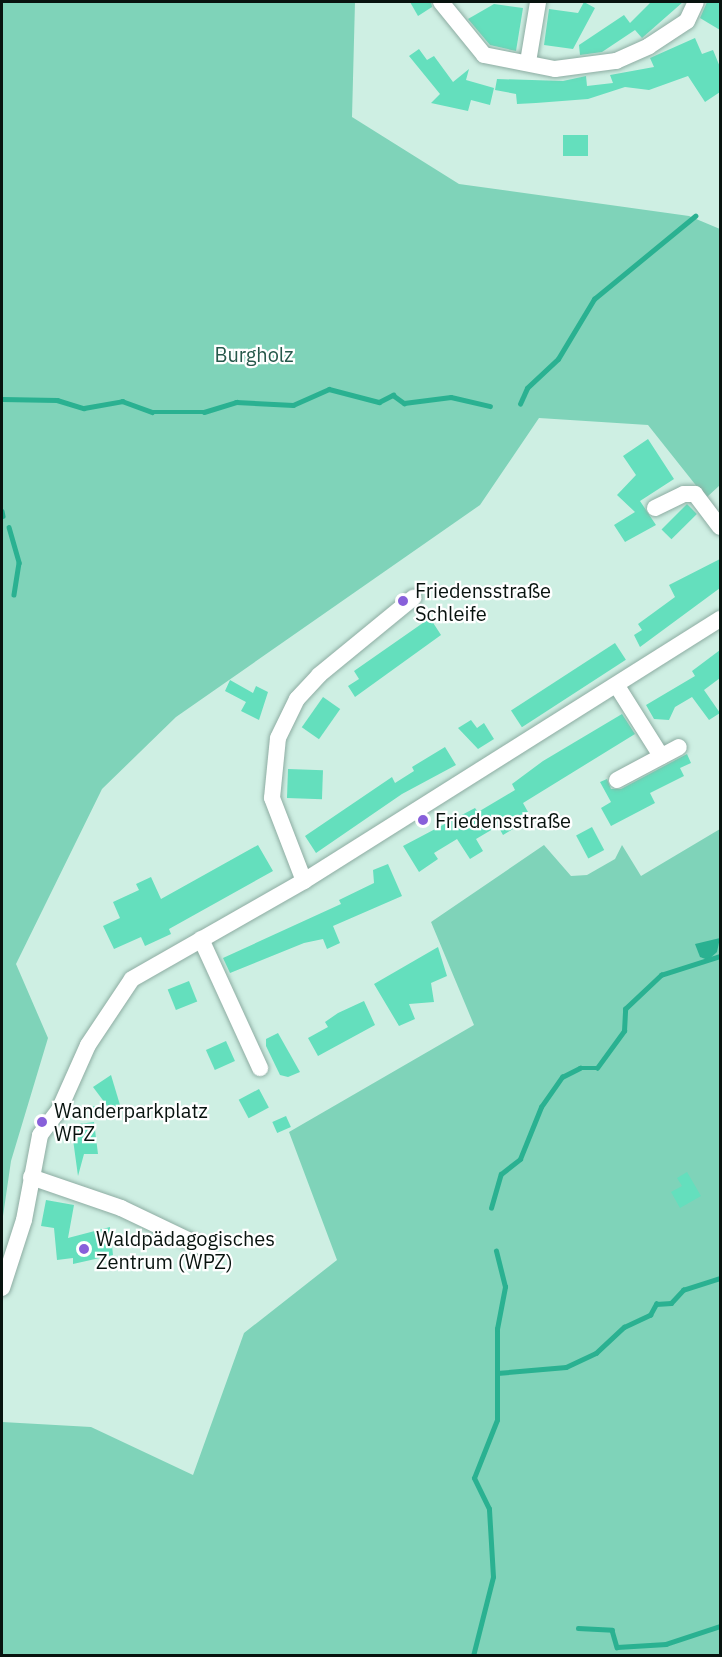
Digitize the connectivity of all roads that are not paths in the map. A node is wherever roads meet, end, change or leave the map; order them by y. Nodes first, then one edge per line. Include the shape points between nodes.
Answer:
1 (441, 2) edge
2 (538, 2) edge
3 (696, 2) edge
4 (528, 62) junction
5 (655, 508) dead end
6 (720, 527) edge
7 (413, 598) dead end
8 (720, 619) edge
9 (617, 686) junction
10 (679, 747) dead end
11 (661, 756) junction
12 (617, 780) dead end
13 (304, 881) junction
14 (201, 939) junction
15 (260, 1068) dead end
16 (31, 1177) junction
17 (207, 1249) dead end
18 (4, 1283) edge

1 - 4 street via 484,55
2 - 4 street
3 - 4 street via 687,21 616,61 555,69
5 - 6 street via 684,494 695,494
7 - 13 street via 319,675 297,699 278,738 272,798
8 - 9 street
9 - 11 street
9 - 13 street
10 - 11 street
11 - 12 street
13 - 14 street
14 - 15 street
14 - 16 street via 146,968 122,994 40,1135
16 - 17 street via 121,1208
16 - 18 street via 24,1220

